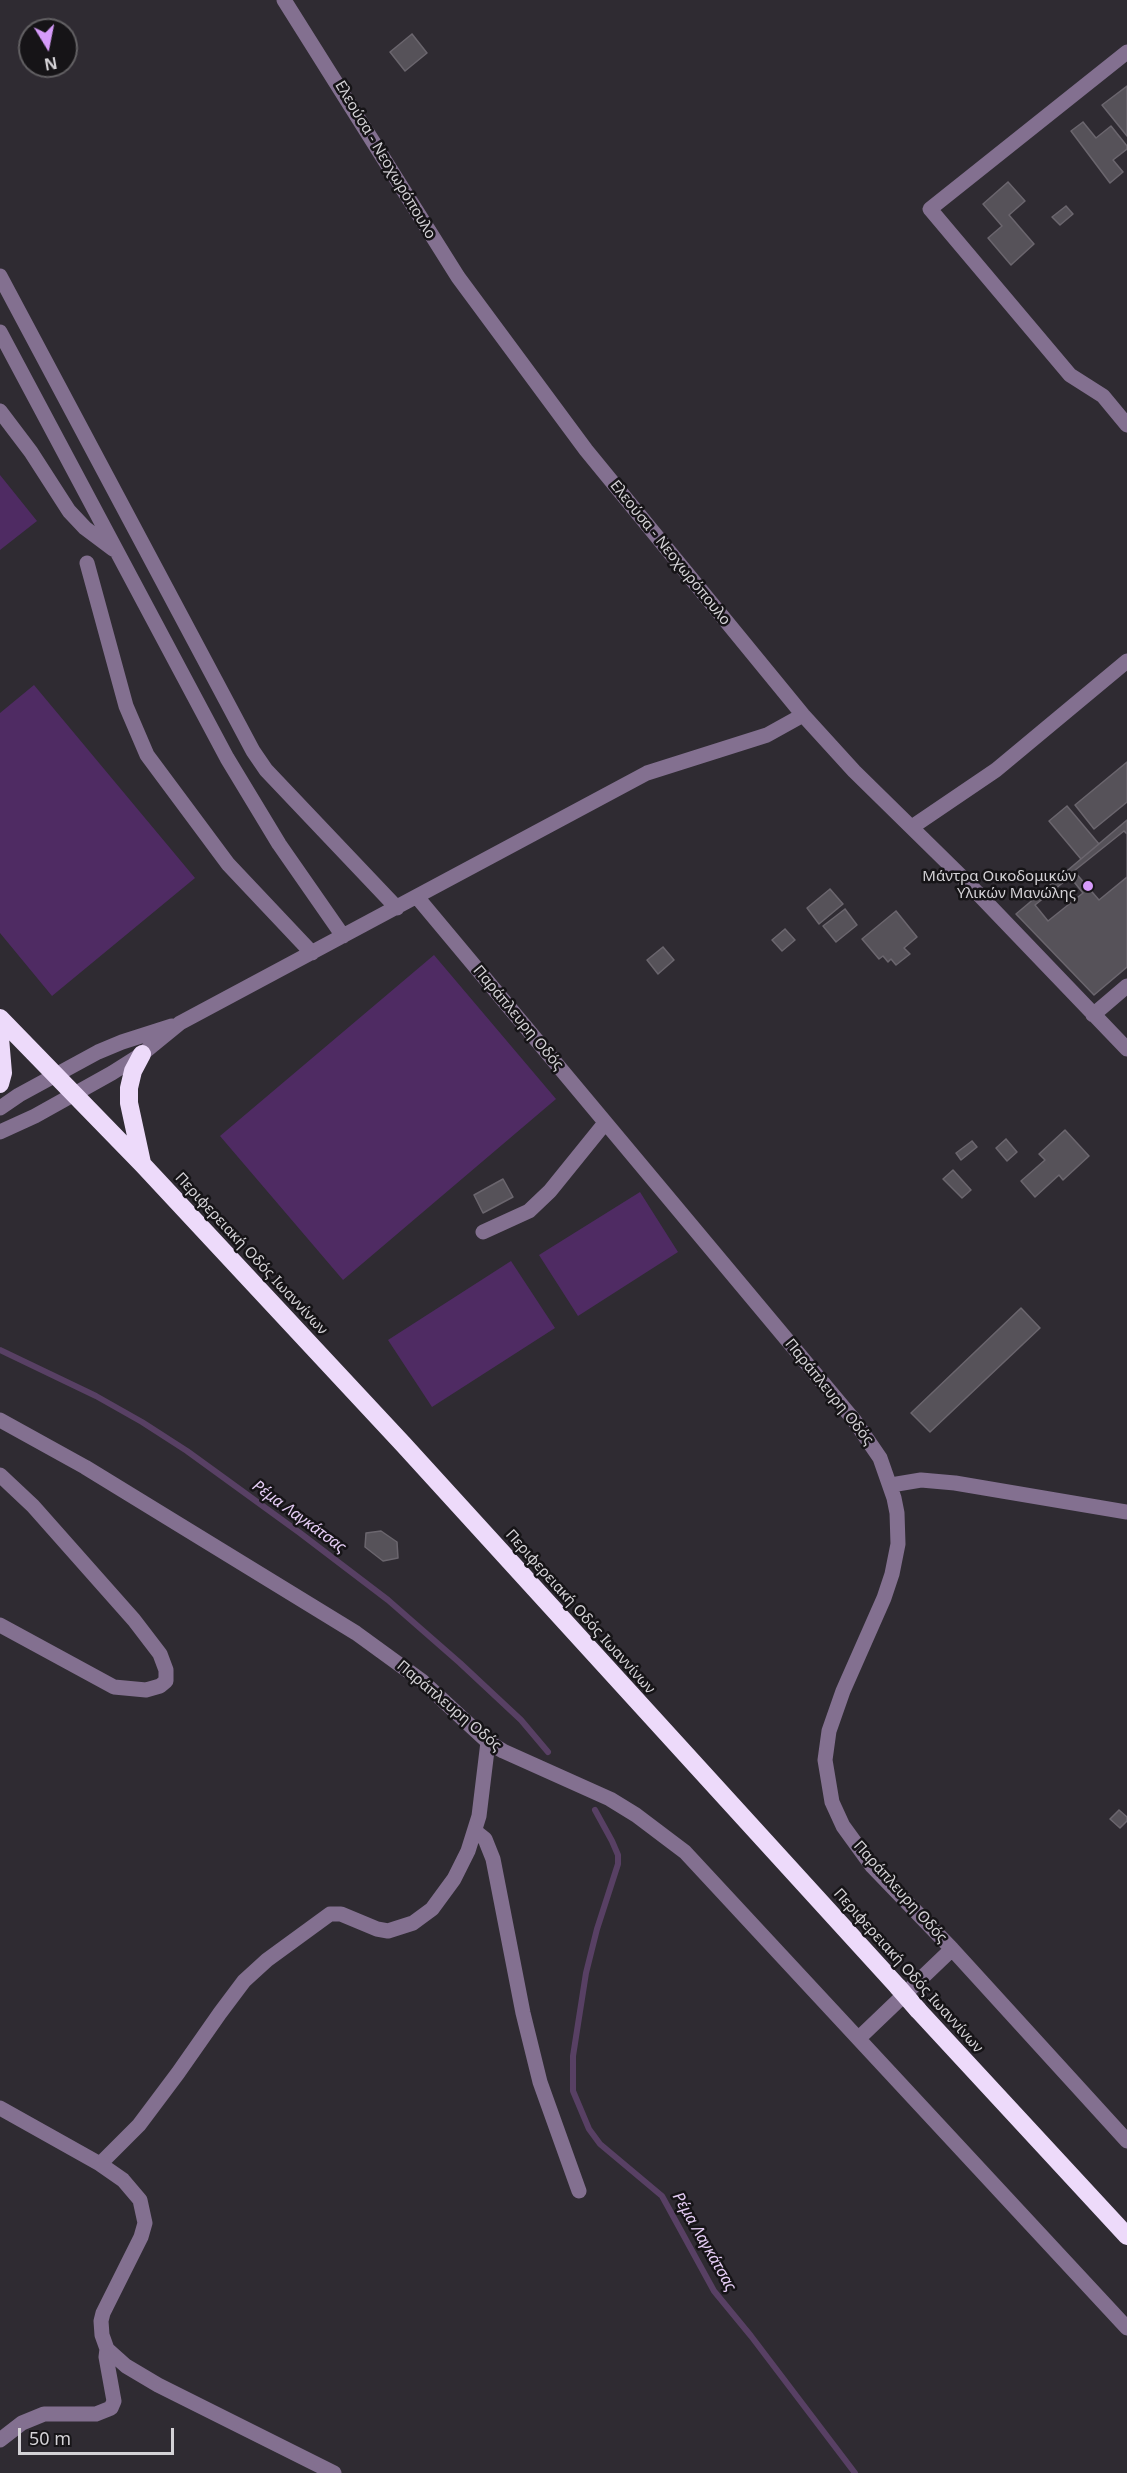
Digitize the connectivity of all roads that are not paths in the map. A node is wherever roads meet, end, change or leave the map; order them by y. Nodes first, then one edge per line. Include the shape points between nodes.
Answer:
1 (284, 0) edge
2 (1127, 52) edge
3 (0, 276) edge
4 (0, 332) edge
5 (0, 411) edge
6 (1127, 425) edge
7 (116, 552) junction
8 (87, 563) dead end
9 (1127, 661) edge
10 (803, 715) junction
11 (912, 827) junction
12 (417, 897) junction
13 (397, 908) junction
14 (343, 936) junction
15 (312, 953) junction
16 (1127, 986) edge
17 (1093, 1015) junction
18 (0, 1018) edge
19 (180, 1023) junction
20 (0, 1038) edge
21 (1127, 1049) edge
22 (142, 1054) junction
23 (56, 1075) junction
24 (0, 1084) edge
25 (75, 1095) junction
26 (0, 1108) edge
27 (605, 1123) junction
28 (0, 1131) edge
29 (143, 1165) junction
30 (483, 1232) dead end
31 (0, 1420) edge
32 (0, 1475) edge
33 (891, 1485) junction
34 (1127, 1512) edge
35 (0, 1625) edge
36 (488, 1742) junction
37 (475, 1831) junction
38 (952, 1949) junction
39 (859, 2038) junction
40 (0, 2108) edge
41 (1127, 2141) edge
42 (100, 2164) junction
43 (579, 2191) dead end
44 (1127, 2236) edge
45 (1127, 2328) edge
46 (107, 2349) junction
47 (0, 2440) edge
48 (334, 2473) edge

1 - 10 street, Ελεούσα - Νεοχωρόπουλο via 438,247 500,335 593,458
2 - 6 street via 930,209 1070,375 1103,396
3 - 13 street via 258,760
4 - 7 street
5 - 7 street via 69,511
7 - 14 street via 240,781
8 - 15 street via 126,706 147,755 228,864
9 - 11 street via 996,770
10 - 11 street, Ελεούσα - Νεοχωρόπουλο
10 - 12 street via 767,735 648,773
11 - 17 street, Ελεούσα - Νεοχωρόπουλο
12 - 13 street
12 - 27 street, Παράπλευρη Οδός
13 - 14 street
14 - 15 street
15 - 19 street
16 - 17 street
17 - 21 street, Ελεούσα - Νεοχωρόπουλο
18 - 23 highway, Περιφερειακή Οδός Ιωαννίνων
19 - 22 street
19 - 23 street via 122,1042
20 - 24 highway
22 - 25 street
22 - 29 highway via 133,1071 129,1103
23 - 25 highway, Περιφερειακή Οδός Ιωαννίνων
23 - 26 street
25 - 28 street
25 - 29 highway, Περιφερειακή Οδός Ιωαννίνων
27 - 30 street via 550,1191 528,1211
27 - 33 street, Παράπλευρη Οδός via 854,1420 880,1458
29 - 44 highway, Περιφερειακή Οδός Ιωαννίνων, bridge
31 - 36 street, Παράπλευρη Οδός via 85,1467 356,1633 422,1681
32 - 35 street via 33,1506 134,1620 160,1654 166,1681 146,1690 114,1687
33 - 34 street via 921,1480 955,1483
33 - 38 street, Παράπλευρη Οδός via 899,1528 896,1560 829,1731 825,1749 828,1787 837,1814 858,1848
36 - 37 street
36 - 39 street, Παράπλευρη Οδός via 610,1799 685,1852
37 - 42 street via 454,1879 432,1909 413,1923 382,1931 347,1915 330,1914 267,1960 244,1981 131,2134
37 - 43 street via 485,1839 493,1859 540,2082
38 - 39 street
38 - 41 street, Παράπλευρη Οδός
39 - 45 street, Παράπλευρη Οδός
40 - 42 street
42 - 46 street via 135,2193 145,2223 103,2313 101,2327
46 - 47 street via 114,2401 111,2408 96,2414 44,2414 22,2423
46 - 48 street via 158,2385

